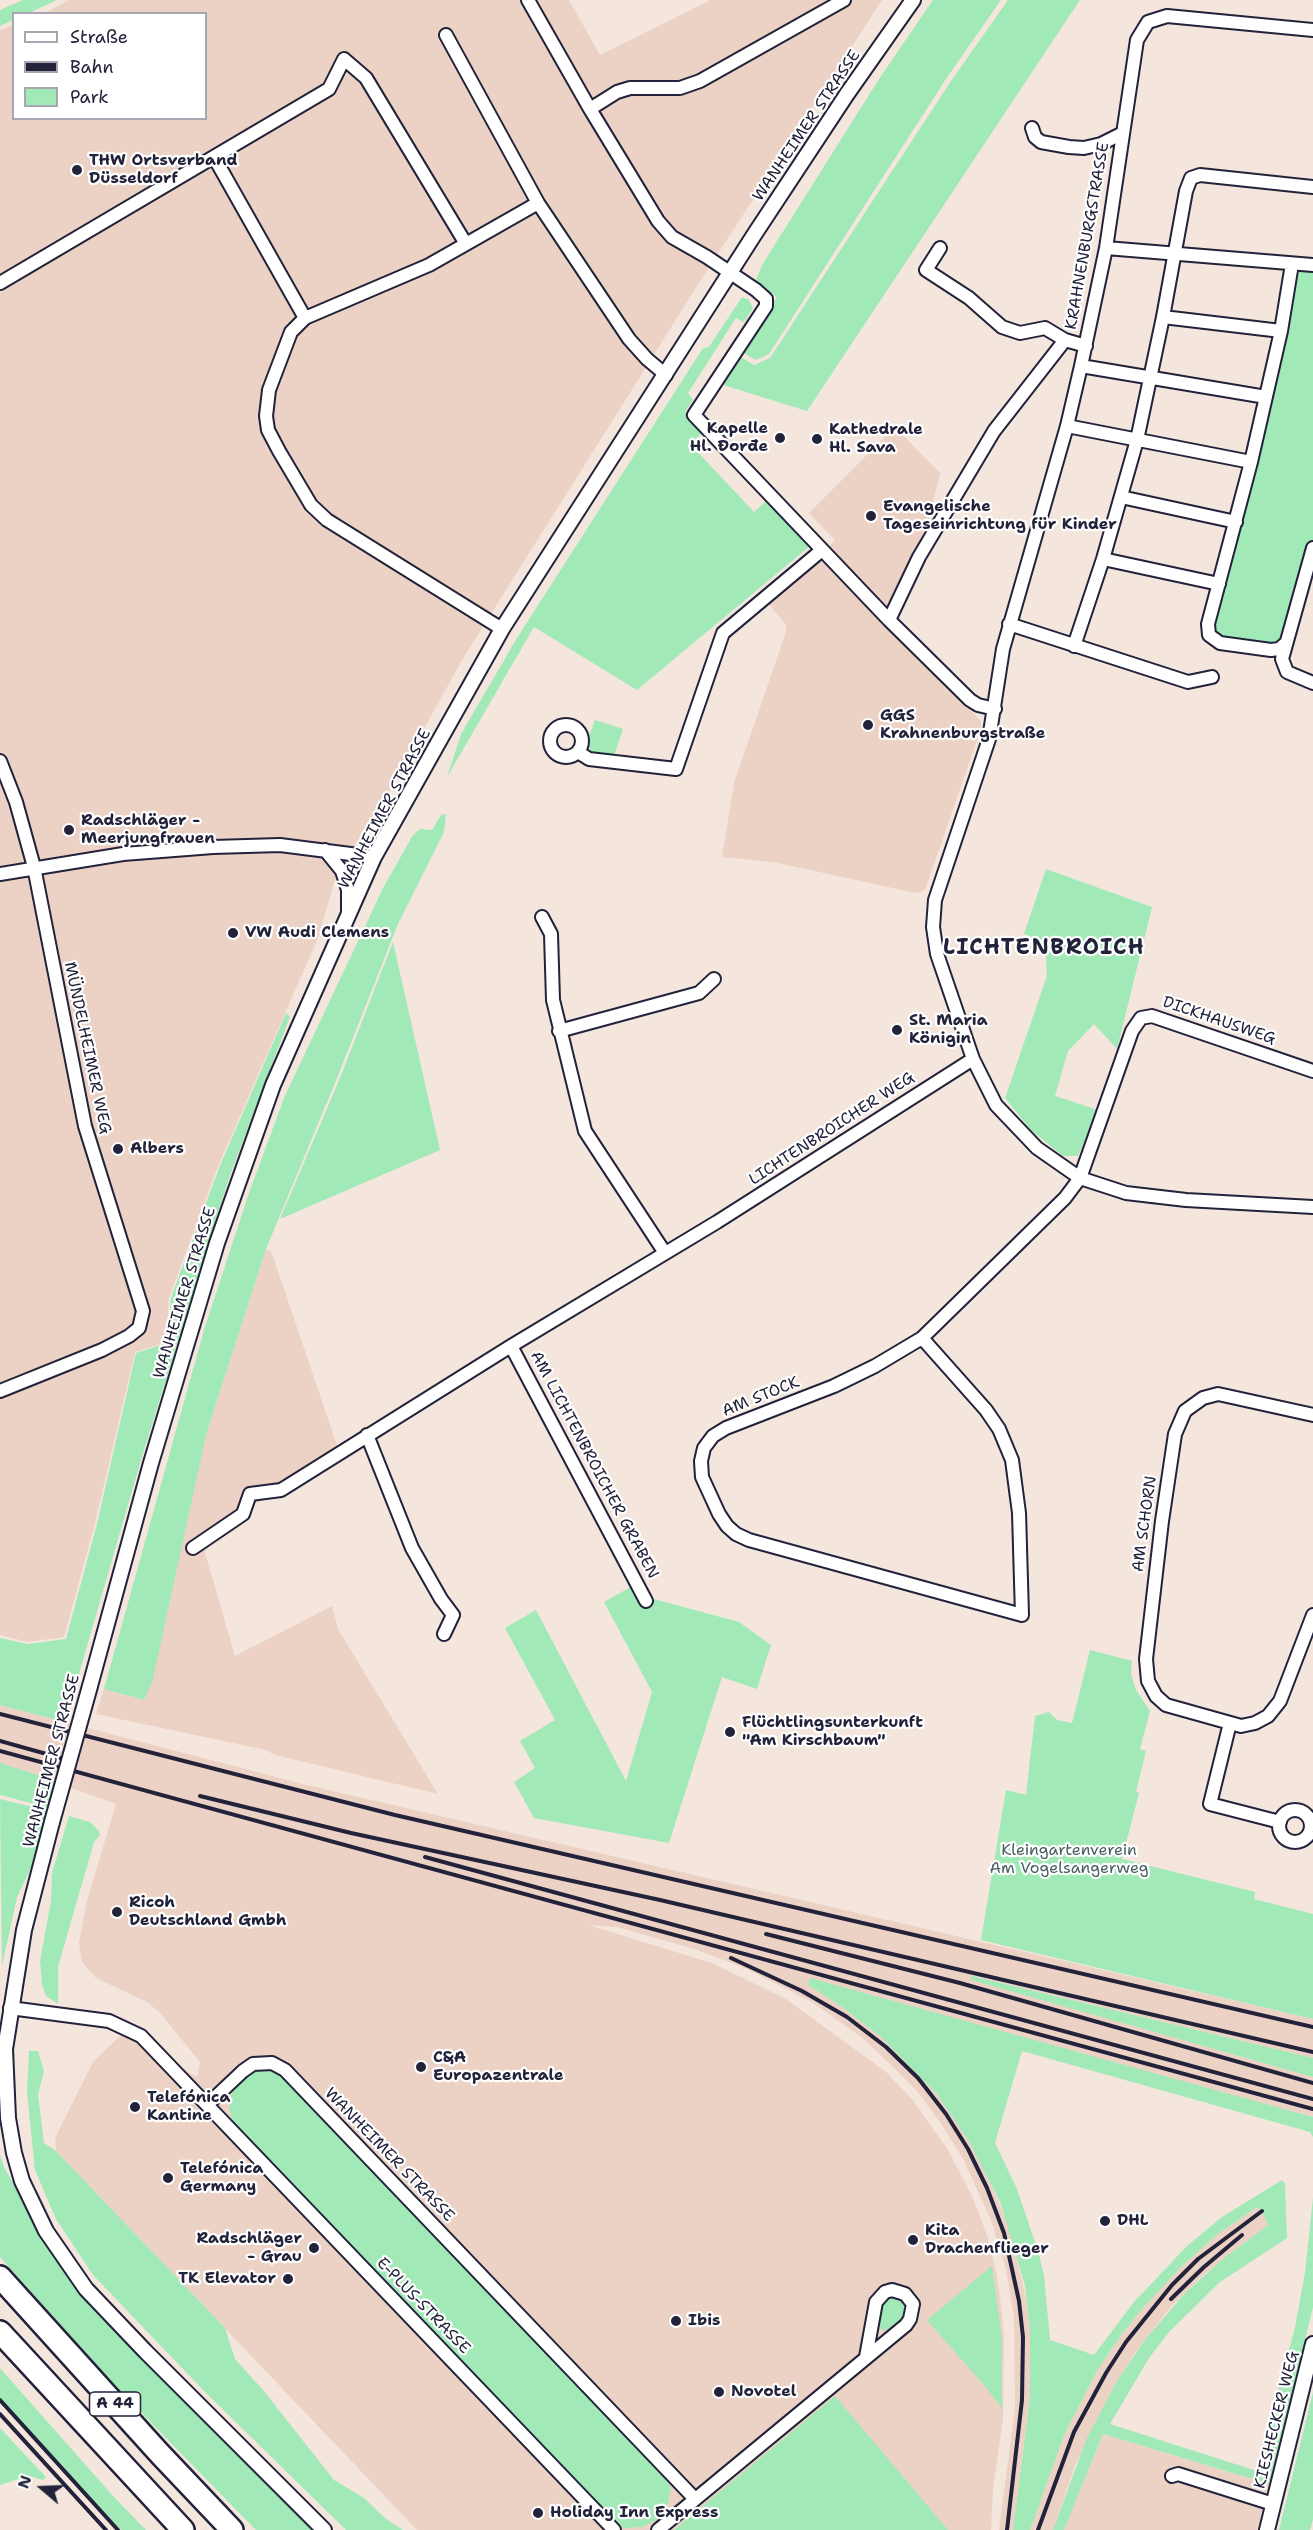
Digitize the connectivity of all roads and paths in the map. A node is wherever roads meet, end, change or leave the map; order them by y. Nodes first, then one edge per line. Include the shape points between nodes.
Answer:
1 (528, 0) edge
2 (844, 0) edge
3 (913, 0) edge
4 (1313, 30) edge
5 (446, 35) dead end
6 (590, 109) junction
7 (1032, 128) dead end
8 (1123, 133) junction
9 (214, 157) junction
10 (1313, 187) edge
11 (538, 203) junction
12 (466, 244) junction
13 (940, 248) dead end
14 (1106, 248) junction
15 (1175, 255) junction
16 (1292, 264) junction
17 (1313, 265) edge
18 (730, 272) junction
19 (0, 283) edge
20 (1163, 317) junction
21 (305, 318) junction
22 (1281, 331) junction
23 (1065, 340) junction
24 (1086, 346) junction
25 (1081, 366) junction
26 (666, 375) junction
27 (1150, 378) junction
28 (1266, 397) junction
29 (1067, 426) junction
30 (1137, 440) junction
31 (1251, 462) junction
32 (1121, 497) junction
33 (1236, 522) junction
34 (1313, 549) edge
35 (822, 550) junction
36 (1103, 559) junction
37 (1219, 585) junction
38 (889, 620) junction
39 (1009, 624) junction
40 (502, 630) junction
41 (1286, 643) junction
42 (1074, 646) junction
43 (1212, 677) dead end
44 (1313, 683) edge
45 (995, 709) junction
46 (578, 752) dead end
47 (0, 761) edge
48 (325, 850) junction
49 (374, 857) junction
50 (34, 867) junction
51 (0, 874) edge
52 (542, 916) dead end
53 (347, 917) junction
54 (714, 979) dead end
55 (560, 1031) junction
56 (973, 1059) junction
57 (1313, 1071) edge
58 (1080, 1178) junction
59 (1313, 1207) edge
60 (665, 1253) junction
61 (922, 1338) junction
62 (511, 1346) junction
63 (0, 1391) edge
64 (1313, 1415) edge
65 (367, 1435) junction
66 (193, 1548) dead end
67 (646, 1601) dead end
68 (1313, 1615) edge
69 (444, 1634) dead end
70 (1230, 1723) junction
71 (1280, 1822) dead end
72 (10, 2008) junction
73 (208, 2104) junction
74 (0, 2277) edge
75 (0, 2332) edge
76 (1313, 2344) edge
77 (866, 2357) junction
78 (1172, 2476) dead end
79 (695, 2499) junction
80 (1274, 2504) junction
81 (183, 2530) edge
82 (232, 2530) edge
83 (324, 2530) edge
84 (614, 2530) edge
85 (658, 2530) edge
86 (1267, 2530) edge

1 - 6 street
2 - 6 street via 700,81 680,88 630,88
3 - 18 street, WANHEIMER STRASSE
4 - 8 street, KRAHNENBURGSTRASSE via 1167,16 1148,22 1137,40
5 - 11 street
6 - 18 street via 658,221 672,237
7 - 8 street, KRAHNENBURGSTRASSE via 1041,142 1084,148
8 - 14 street, KRAHNENBURGSTRASSE
9 - 12 street via 329,89 344,58 366,78
9 - 19 street
9 - 21 street
10 - 15 street via 1200,175 1191,178
11 - 12 street
11 - 26 street via 629,339
12 - 21 street via 429,265
13 - 23 street via 926,270 969,298 1002,327 1020,333 1045,328
14 - 15 street
14 - 24 street, KRAHNENBURGSTRASSE
15 - 16 street
15 - 20 street
16 - 17 street
16 - 22 street
18 - 26 street, WANHEIMER STRASSE
18 - 35 street via 766,299 766,306 694,415
20 - 22 street
20 - 27 street
21 - 40 street via 291,332 269,390 266,416 279,451 311,505 327,520
22 - 28 street
23 - 24 street, KRAHNENBURGSTRASSE
23 - 38 street, KRAHNENBURGSTRASSE via 994,431 919,557
24 - 25 street, KRAHNENBURGSTRASSE
25 - 27 street
25 - 29 street, KRAHNENBURGSTRASSE
26 - 40 street, WANHEIMER STRASSE
27 - 28 street
27 - 30 street
28 - 31 street
29 - 30 street
29 - 39 street, KRAHNENBURGSTRASSE
30 - 31 street
30 - 32 street
31 - 33 street
32 - 33 street
32 - 36 street
33 - 37 street
34 - 41 street
35 - 38 street
35 - 46 street via 723,633 676,769 589,759
36 - 37 street
36 - 42 street
37 - 41 street via 1208,624 1209,635 1220,643 1271,650
38 - 45 street via 970,699
39 - 42 street
39 - 45 street, KRAHNENBURGSTRASSE
40 - 49 street, WANHEIMER STRASSE
41 - 44 street via 1281,659 1287,672
42 - 43 street via 1188,682
45 - 56 street, KRAHNENBURGSTRASSE via 989,739 934,900 937,954
47 - 50 street, MÜNDELHEIMER WEG
48 - 49 street
48 - 50 street via 280,845 213,847 123,854
48 - 53 street via 346,881
49 - 53 street, WANHEIMER STRASSE
50 - 51 street
50 - 63 street, MÜNDELHEIMER WEG via 78,1100 143,1311 139,1328 129,1336
52 - 55 street via 551,934 553,1000
53 - 72 street, WANHEIMER STRASSE, bridge via 273,1085 217,1243 151,1463 52,1822 24,1930
54 - 55 street via 699,993
55 - 60 street via 585,1131
56 - 58 street via 996,1105 1015,1127
56 - 60 street, LICHTENBROICHER WEG
57 - 58 street, DICKHAUSWEG via 1152,1016 1141,1018 1131,1030
58 - 59 street via 1146,1196
58 - 61 street, AM STOCK via 1065,1198
60 - 62 street, LICHTENBROICHER WEG
61 - 61 street, AM STOCK via 834,1386 713,1436 704,1448 702,1477 727,1526 749,1540 1022,1615 1012,1460 986,1410
62 - 65 street, LICHTENBROICHER WEG
62 - 67 street, AM LICHTENBROICHER GRABEN
64 - 70 street, AM SCHORN via 1218,1394 1203,1398 1185,1411 1175,1434 1151,1607 1148,1681 1166,1705
65 - 66 street, LICHTENBROICHER WEG via 281,1490 250,1494 243,1514
65 - 69 street via 412,1548 453,1615
68 - 70 street, AM SCHORN via 1280,1701 1268,1716 1255,1723
70 - 71 street via 1210,1804
72 - 73 street via 79,2016 121,2026 152,2045
72 - 83 street, WANHEIMER STRASSE via 6,2049 8,2118 22,2181 46,2231 108,2314
73 - 79 street, WANHEIMER STRASSE via 253,2064 266,2061 279,2065
73 - 84 street, E-PLUS-STRASSE
74 - 82 highway, A 44
75 - 81 highway, A 44
76 - 80 street, KIESHECKER WEG
77 - 77 street via 910,2319 913,2304 905,2294 892,2290 876,2302
77 - 79 street
78 - 80 street, KIESHECKER WEG via 1178,2474
79 - 85 street
80 - 86 street, KIESHECKER WEG

